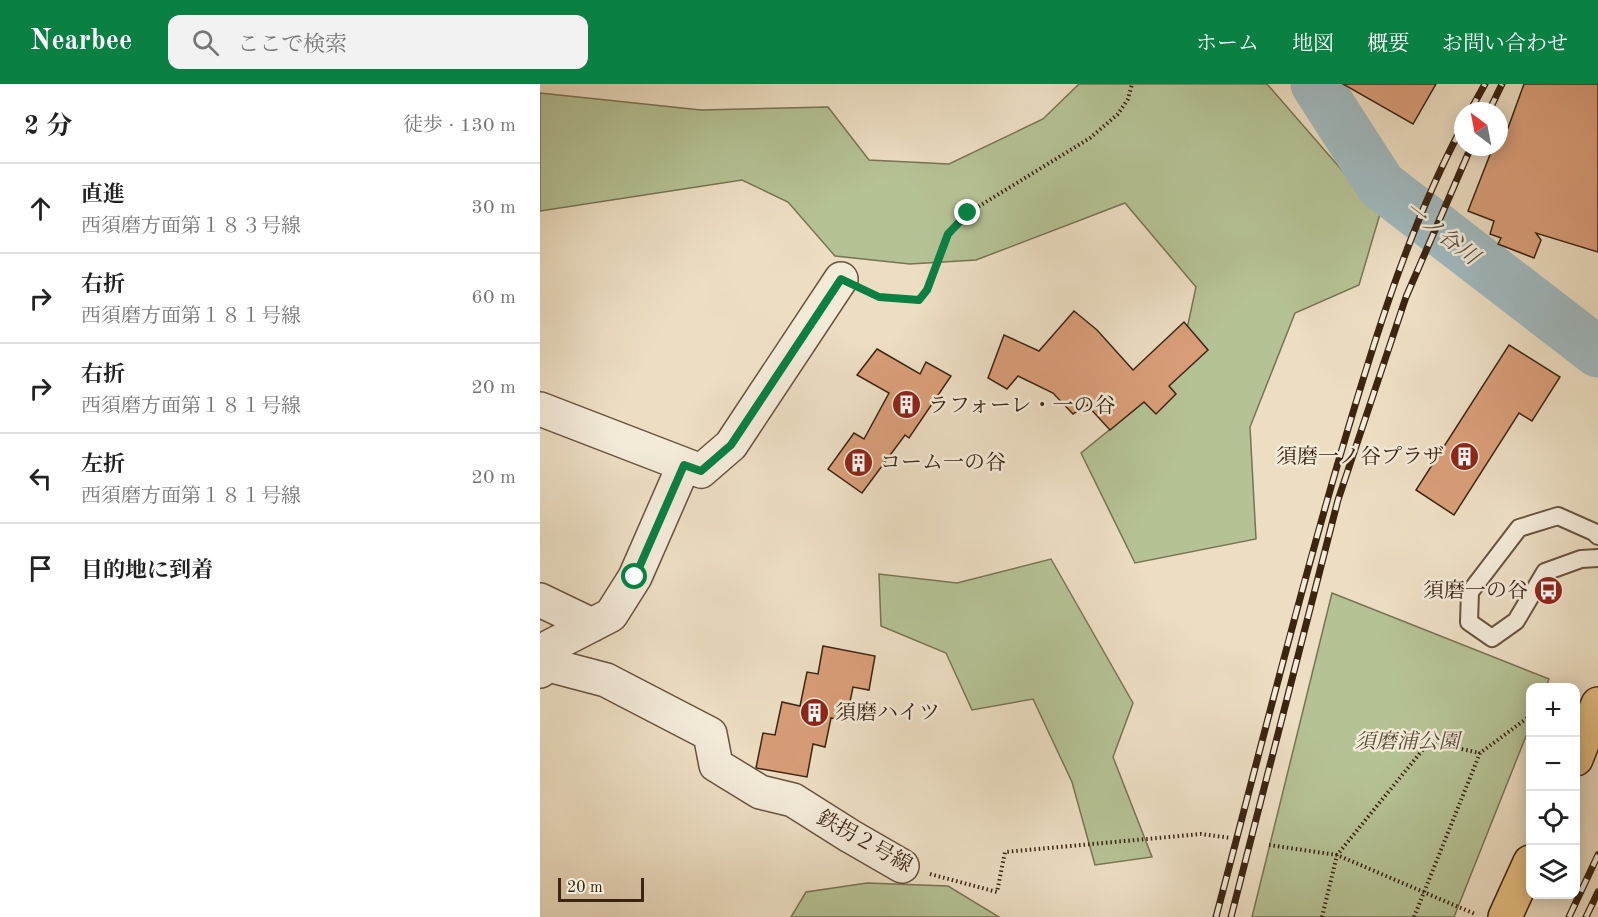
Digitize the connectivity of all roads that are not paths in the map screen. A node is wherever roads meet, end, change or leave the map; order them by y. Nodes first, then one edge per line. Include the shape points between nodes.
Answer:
1 (841, 279) road end
2 (543, 419) edge
3 (684, 465) junction
4 (1598, 536) edge
5 (1598, 558) edge
6 (540, 600) edge
7 (592, 625) junction
8 (545, 657) edge
9 (1598, 704) edge
10 (1580, 747) edge
11 (902, 866) road end
12 (1526, 871) edge
13 (1505, 917) edge

1 - 3 street via 731,445 701,471
2 - 3 street
3 - 7 street via 635,577 611,615
4 - 5 lane via 1558,516 1519,528 1470,592 1469,622 1492,638 1516,621 1545,572 1581,559
6 - 7 street
7 - 8 street
8 - 11 street, 鉄拐２号線 via 606,680 710,734 716,765 760,792 792,800
9 - 10 highway
12 - 13 highway

